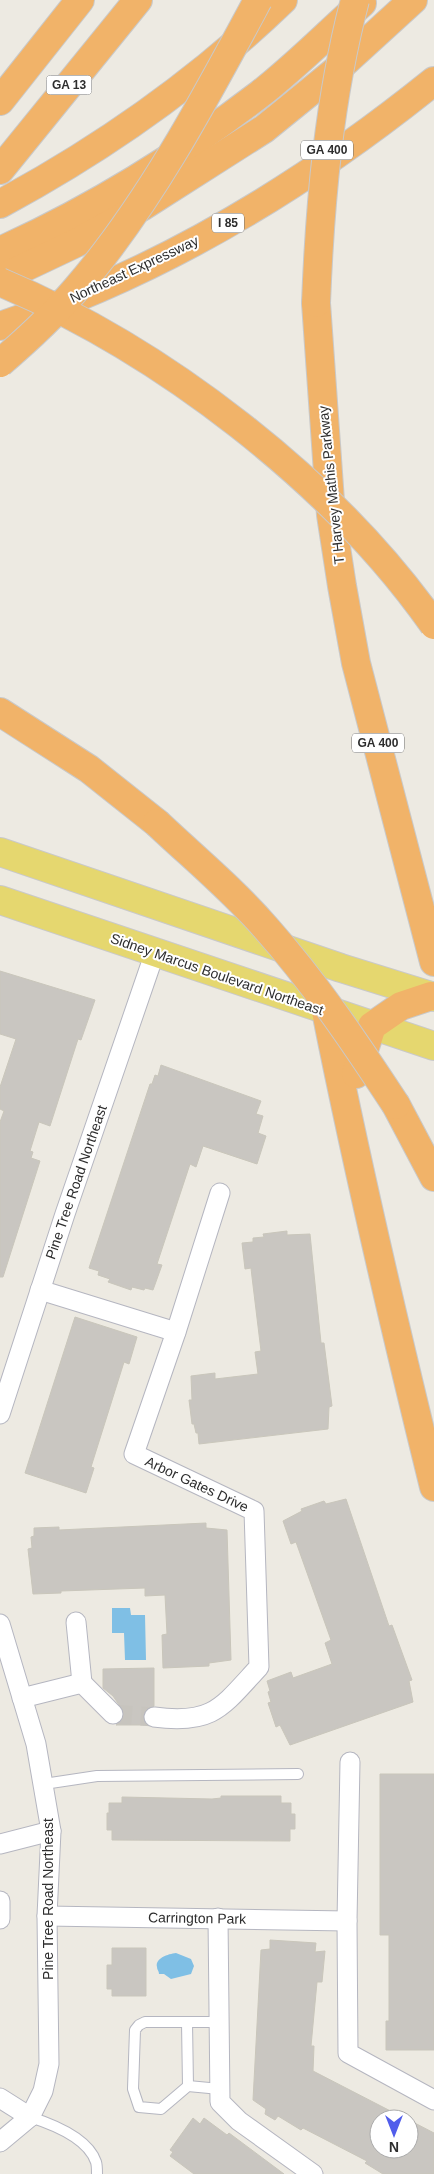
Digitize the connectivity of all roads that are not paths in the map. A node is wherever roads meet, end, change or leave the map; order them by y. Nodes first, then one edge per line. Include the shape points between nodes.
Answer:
1 (80, 0) edge
2 (138, 0) edge
3 (258, 0) edge
4 (283, 0) edge
5 (355, 0) edge
6 (366, 0) edge
7 (413, 0) edge
8 (434, 81) edge
9 (0, 101) edge
10 (0, 170) edge
11 (0, 204) edge
12 (0, 251) edge
13 (0, 281) edge
14 (0, 326) edge
15 (0, 363) edge
16 (434, 625) edge
17 (0, 712) edge
18 (0, 852) edge
19 (0, 900) edge
20 (155, 952) junction
21 (434, 962) edge
22 (433, 997) edge
23 (326, 1011) junction
24 (372, 1026) junction
25 (434, 1046) edge
26 (345, 1106) junction
27 (434, 1177) edge
28 (220, 1193) dead end
29 (40, 1290) junction
30 (176, 1332) junction
31 (0, 1414) edge
32 (434, 1487) edge
33 (76, 1622) dead end
34 (0, 1624) edge
35 (82, 1683) junction
36 (22, 1698) junction
37 (113, 1714) tunnel mouth
38 (154, 1717) tunnel mouth
39 (350, 1762) dead end
40 (298, 1774) dead end
41 (44, 1784) junction
42 (51, 1831) junction
43 (0, 1844) edge
44 (0, 1901) edge
45 (47, 1916) junction
46 (218, 1918) junction
47 (0, 1919) edge
48 (346, 1921) junction
49 (188, 2022) junction
50 (219, 2022) junction
51 (188, 2086) junction
52 (220, 2089) junction
53 (0, 2098) edge
54 (434, 2100) edge
55 (30, 2117) junction
56 (0, 2142) edge
57 (97, 2174) edge
58 (312, 2174) edge

1 - 9 highway
2 - 10 highway, GA 13
3 - 15 highway, bridge via 183,133 119,235 61,306
4 - 11 highway via 244,37 166,99 105,142
5 - 21 highway, T Harvey Mathis Parkway / GA 400, bridge via 341,51 331,113 318,235 316,302 331,515 356,663
6 - 12 highway via 261,93 168,159 107,197
7 - 13 highway via 333,73 264,129 143,206
8 - 14 highway, Northeast Expressway / I 85 via 387,119 284,188 193,242 124,276
13 - 16 highway, bridge via 97,330 223,413 294,470 362,538
17 - 27 highway, bridge via 89,769 157,823 265,926 339,1020 396,1105
18 - 22 main road
19 - 20 main road, Sidney Marcus Boulevard Northeast
20 - 23 main road, Sidney Marcus Boulevard Northeast
20 - 29 street, Pine Tree Road Northeast
22 - 24 highway via 402,1006
23 - 24 main road, Sidney Marcus Boulevard Northeast
23 - 26 highway
24 - 25 main road, Sidney Marcus Boulevard Northeast
24 - 26 highway
26 - 32 highway
28 - 30 street, Arbor Gates Drive
29 - 30 street
29 - 31 street, Pine Tree Road Northeast
30 - 38 street, Arbor Gates Drive via 134,1454 254,1511 259,1667 223,1706 203,1716 180,1721
33 - 35 street
34 - 36 street, Pine Tree Road Northeast
35 - 36 street
35 - 37 street
36 - 41 street, Pine Tree Road Northeast
39 - 48 street
40 - 41 lane via 97,1776
41 - 42 street, Pine Tree Road Northeast
42 - 43 street
42 - 45 street, Pine Tree Road Northeast
44 - 47 street
45 - 46 street, Carrington Park
45 - 55 street, Pine Tree Road Northeast via 49,2064 43,2091
46 - 48 street, Carrington Park
46 - 50 street
48 - 54 street via 348,2053
49 - 50 lane
49 - 51 lane
49 - 51 lane via 139,2024 135,2030 133,2089 139,2107 161,2110
50 - 52 street
51 - 52 lane
52 - 58 street via 220,2102 239,2121
53 - 55 street
55 - 56 street
55 - 57 lane via 55,2125 82,2143 96,2162

